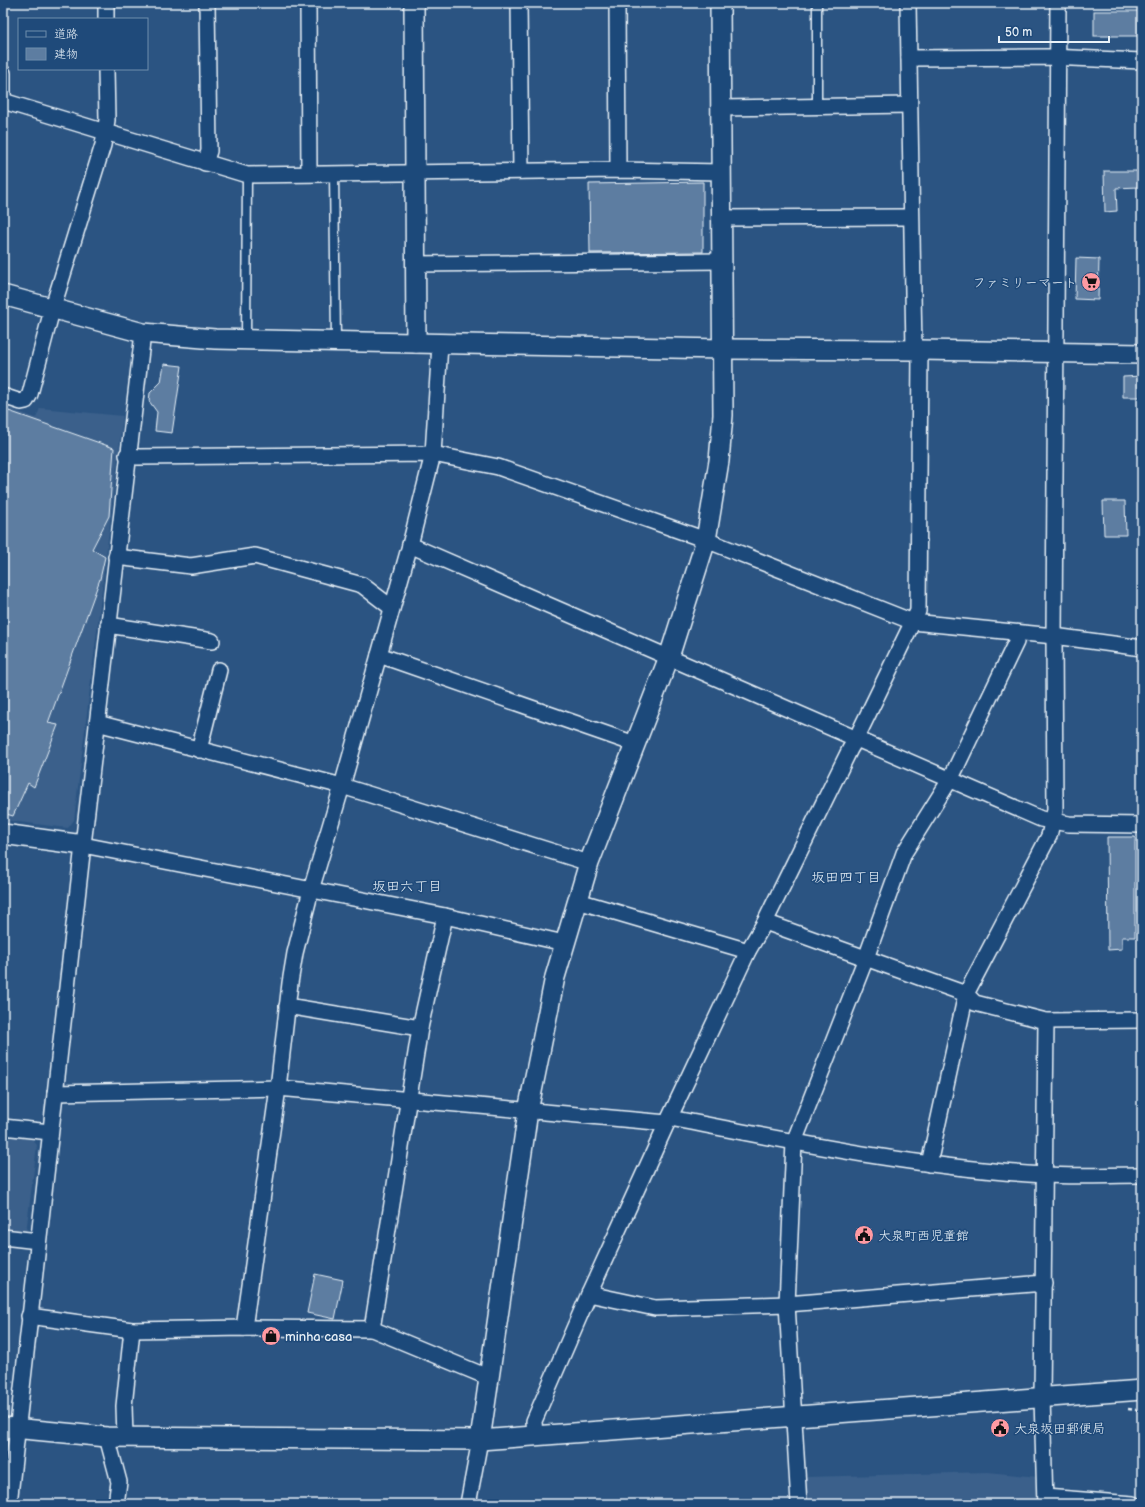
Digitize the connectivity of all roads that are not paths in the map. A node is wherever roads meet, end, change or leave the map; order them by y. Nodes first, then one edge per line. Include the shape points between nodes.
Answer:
1 (106, 3) edge
2 (207, 3) edge
3 (308, 3) edge
4 (414, 3) edge
5 (519, 3) edge
6 (616, 3) edge
7 (720, 3) edge
8 (817, 3) edge
9 (908, 3) edge
10 (1058, 3) edge
11 (106, 18) edge
12 (909, 58) junction
13 (1059, 58) junction
14 (1142, 61) edge
15 (106, 70) edge
16 (3, 73) edge
17 (3, 101) edge
18 (909, 105) junction
19 (817, 107) junction
20 (721, 108) junction
21 (106, 133) junction
22 (205, 163) junction
23 (618, 170) junction
24 (521, 171) junction
25 (721, 172) junction
26 (416, 173) junction
27 (247, 174) junction
28 (309, 174) junction
29 (334, 174) junction
30 (910, 217) junction
31 (722, 218) junction
32 (722, 261) junction
33 (415, 264) junction
34 (3, 295) edge
35 (52, 310) junction
36 (143, 333) junction
37 (246, 340) junction
38 (336, 341) junction
39 (416, 343) junction
40 (440, 344) junction
41 (723, 349) junction
42 (917, 350) junction
43 (1055, 352) junction
44 (1142, 354) edge
45 (3, 396) edge
46 (433, 454) junction
47 (128, 455) junction
48 (706, 540) junction
49 (410, 545) junction
50 (116, 557) junction
51 (392, 608) junction
52 (913, 622) junction
53 (108, 625) junction
54 (1016, 634) junction
55 (1054, 636) junction
56 (212, 641) dead end
57 (1142, 648) edge
58 (379, 655) junction
59 (669, 657) junction
60 (219, 670) dead end
61 (97, 723) junction
62 (856, 739) junction
63 (635, 744) junction
64 (199, 750) junction
65 (951, 778) junction
66 (342, 786) junction
67 (1053, 822) junction
68 (1142, 825) edge
69 (3, 834) edge
70 (82, 844) junction
71 (589, 863) junction
72 (311, 890) junction
73 (578, 901) junction
74 (445, 916) junction
75 (765, 922) junction
76 (564, 943) junction
77 (748, 951) junction
78 (866, 958) junction
79 (966, 994) junction
80 (287, 1006) junction
81 (1046, 1020) junction
82 (1142, 1020) edge
83 (420, 1028) junction
84 (278, 1088) junction
85 (55, 1093) junction
86 (408, 1099) junction
87 (528, 1111) junction
88 (668, 1121) junction
89 (3, 1127) edge
90 (50, 1132) junction
91 (794, 1142) junction
92 (929, 1164) junction
93 (1045, 1175) junction
94 (1142, 1175) edge
95 (3, 1237) edge
96 (38, 1241) junction
97 (1044, 1283) junction
98 (589, 1294) junction
99 (787, 1304) junction
100 (30, 1316) junction
101 (244, 1328) junction
102 (132, 1330) junction
103 (372, 1330) junction
104 (490, 1378) junction
105 (1142, 1390) edge
106 (1042, 1398) junction
107 (792, 1416) junction
108 (10, 1427) edge
109 (116, 1437) junction
110 (535, 1437) junction
111 (480, 1440) junction
112 (1045, 1500) edge
113 (9, 1504) edge
114 (116, 1504) edge
115 (468, 1504) edge
116 (799, 1504) edge
117 (1133, 1504) edge

1 - 11 street
2 - 22 street via 209,151
3 - 28 street
4 - 26 street
5 - 24 street
6 - 23 street
7 - 20 street
8 - 19 lane
9 - 12 street
10 - 13 street
12 - 13 street
12 - 18 street
13 - 14 street
13 - 43 street
15 - 21 street
16 - 17 street
17 - 21 street
18 - 19 street
18 - 30 street
19 - 20 street
20 - 25 street
21 - 22 street
21 - 35 street
22 - 27 street
23 - 24 street
23 - 25 street
24 - 26 street
25 - 31 street
26 - 29 street
26 - 33 street
27 - 28 street
27 - 37 lane
28 - 29 street
29 - 38 lane
30 - 31 street
30 - 42 street
31 - 32 street
32 - 33 street
32 - 41 street
33 - 39 street
34 - 35 street
35 - 36 street
35 - 45 street via 26,401 21,402
36 - 37 street via 187,338
36 - 47 street
37 - 38 street
38 - 39 street
39 - 40 street
40 - 41 street
40 - 46 street
41 - 42 street
41 - 48 street via 724,415
42 - 43 street
42 - 52 street via 918,612
43 - 44 street
43 - 55 street
46 - 47 street via 145,457
46 - 48 street via 498,467
46 - 49 street
47 - 50 street
48 - 52 street
48 - 59 street
49 - 51 street
49 - 59 street
50 - 51 street via 191,566 256,556 362,585
50 - 53 street
51 - 58 street
52 - 54 street
52 - 62 street
53 - 56 street
53 - 61 street
54 - 55 street
54 - 65 street via 1016,642
55 - 57 street
55 - 67 street
58 - 63 street
58 - 66 street
59 - 62 street
59 - 63 street
60 - 64 street
61 - 64 street
61 - 70 street
62 - 65 street
62 - 75 street
63 - 71 street
64 - 66 street
65 - 67 street
65 - 78 street via 904,853
66 - 71 street
66 - 72 street
67 - 68 street
67 - 79 street via 1049,836
69 - 70 street
70 - 72 street
70 - 85 street
71 - 73 street
72 - 74 street
72 - 80 street via 295,953
73 - 76 street
73 - 77 street
74 - 76 street
74 - 83 street
75 - 77 street
75 - 78 street
76 - 87 street via 545,1019
77 - 88 street
78 - 79 street
78 - 91 street
79 - 81 street via 975,1003
79 - 92 street
80 - 83 street
80 - 84 street
81 - 82 street
81 - 93 street
83 - 86 street
84 - 85 street
84 - 86 street
84 - 101 street
85 - 90 street
86 - 87 street
86 - 103 street
87 - 88 street
87 - 104 street
88 - 91 street
88 - 98 street
89 - 90 street
90 - 96 street
91 - 92 street
91 - 99 street
92 - 93 street
93 - 94 street
93 - 97 street
95 - 96 street
96 - 100 street
97 - 99 street
97 - 106 street
98 - 99 street via 655,1308
98 - 110 street via 534,1421
99 - 107 street
100 - 102 street
100 - 108 street
101 - 102 street
101 - 103 street
102 - 109 street via 124,1406
103 - 104 street
104 - 111 street
105 - 106 street
106 - 107 street
106 - 112 street
107 - 110 street
107 - 116 street
108 - 109 street
108 - 113 street
109 - 111 street
109 - 114 street via 119,1482
110 - 111 street
111 - 115 street
112 - 117 street

